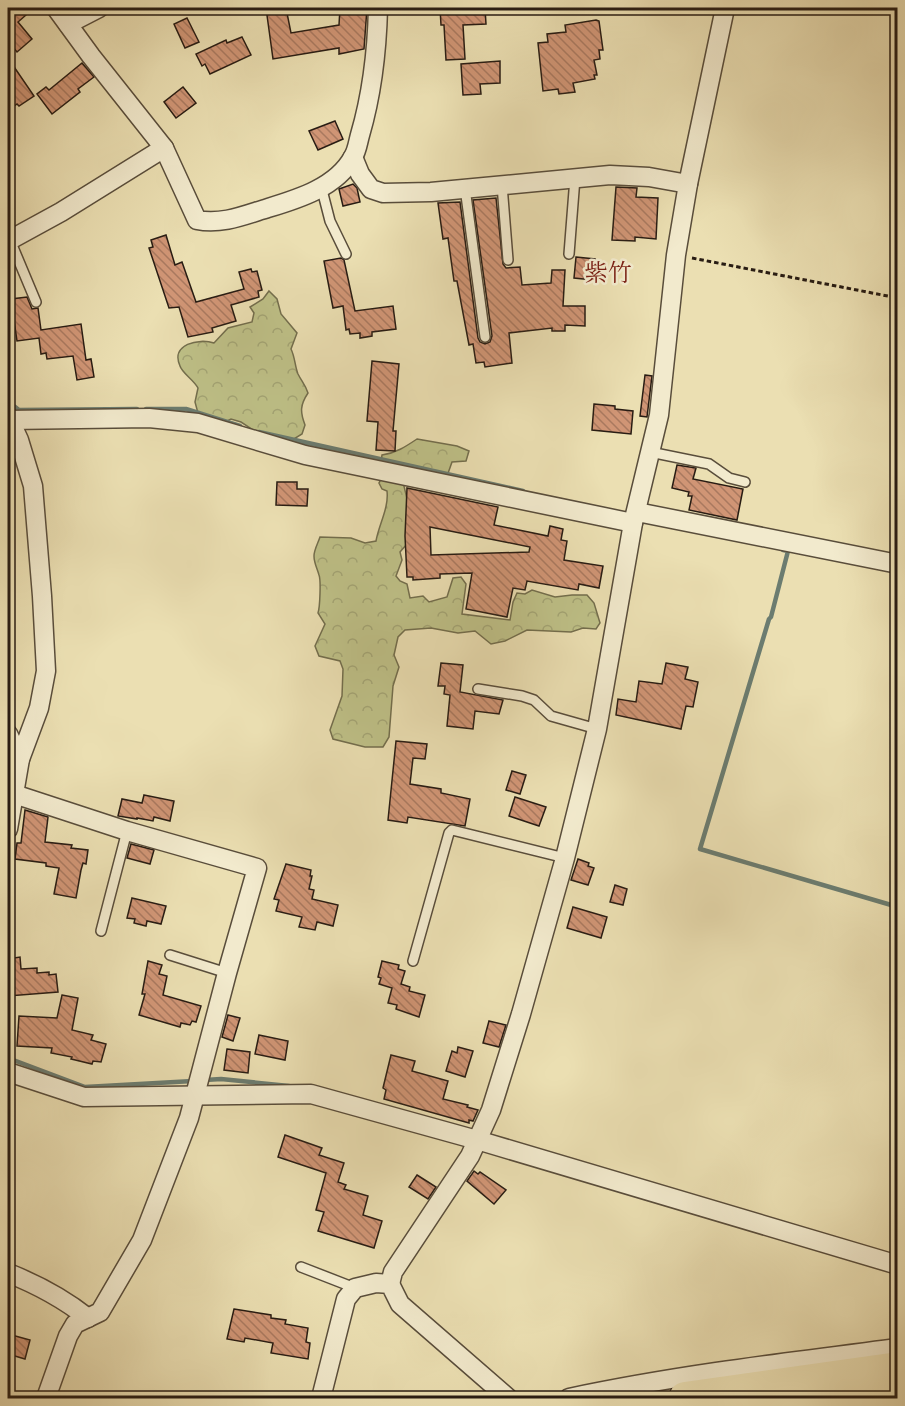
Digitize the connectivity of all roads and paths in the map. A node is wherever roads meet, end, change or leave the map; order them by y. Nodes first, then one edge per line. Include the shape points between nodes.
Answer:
1 (56, 8) edge
2 (99, 8) edge
3 (378, 8) edge
4 (725, 8) edge
5 (68, 24) junction
6 (164, 148) junction
7 (353, 157) junction
8 (575, 178) junction
9 (688, 184) junction
10 (502, 185) junction
11 (321, 186) junction
12 (465, 188) junction
13 (9, 240) edge
14 (346, 254) dead end
15 (569, 254) dead end
16 (676, 255) junction
17 (508, 260) dead end
18 (897, 298) edge
19 (36, 302) dead end
20 (485, 337) dead end
21 (8, 418) edge
22 (650, 452) junction
23 (745, 482) dead end
24 (635, 517) junction
25 (897, 564) edge
26 (478, 689) dead end
27 (597, 729) junction
28 (8, 734) edge
29 (21, 759) junction
30 (14, 794) junction
31 (8, 829) edge
32 (127, 831) junction
33 (565, 858) junction
34 (101, 931) dead end
35 (170, 955) dead end
36 (413, 961) dead end
37 (227, 973) junction
38 (8, 1072) edge
39 (195, 1095) junction
40 (477, 1140) junction
41 (897, 1266) edge
42 (301, 1267) dead end
43 (8, 1273) edge
44 (390, 1284) junction
45 (355, 1288) junction
46 (88, 1318) junction
47 (897, 1348) edge
48 (897, 1368) edge
49 (897, 1394) edge
50 (46, 1398) edge
51 (321, 1398) edge
52 (508, 1398) edge
53 (578, 1398) edge
54 (685, 1398) edge
55 (858, 1398) edge

1 - 5 street
2 - 5 street
3 - 7 street via 370,91
4 - 9 street
5 - 6 street
6 - 11 street via 197,220 235,218 301,198
6 - 13 street
7 - 11 street via 336,177
7 - 12 street via 360,174 377,191
8 - 9 street via 649,177
8 - 10 street
8 - 15 lane
9 - 16 street
10 - 12 street
10 - 17 lane
11 - 14 lane via 330,221
12 - 20 lane
13 - 19 lane
16 - 18 path
16 - 22 street via 659,415
21 - 24 street via 150,418 198,423 305,455
21 - 29 street via 33,486 46,671 39,708
22 - 23 lane via 709,464 729,478
22 - 24 street
24 - 25 street
24 - 27 street
26 - 27 lane via 534,700 551,716
27 - 33 street
28 - 29 street
29 - 30 street
30 - 31 street
30 - 32 street
32 - 34 lane
32 - 37 street via 257,868
33 - 36 lane via 452,830
33 - 40 street via 491,1110
35 - 37 lane
37 - 39 street
38 - 39 street via 84,1097
39 - 40 street via 311,1094
39 - 46 street via 142,1240 100,1312
40 - 41 street
40 - 44 street via 393,1272
42 - 45 lane
43 - 46 street
44 - 45 street
44 - 52 street via 400,1304
45 - 51 street via 346,1299
46 - 50 street via 75,1324 68,1336
47 - 53 street via 769,1365
48 - 54 highway
49 - 55 highway

